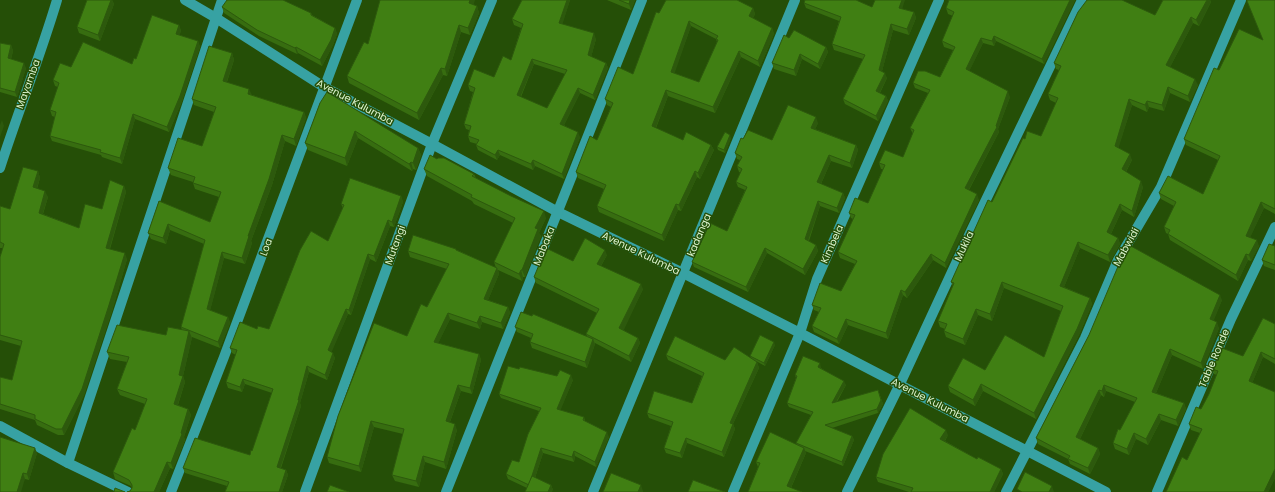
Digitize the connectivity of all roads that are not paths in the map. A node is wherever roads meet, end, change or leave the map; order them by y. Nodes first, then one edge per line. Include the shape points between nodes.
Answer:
1 (56, 0) edge
2 (185, 0) edge
3 (222, 0) edge
4 (357, 0) edge
5 (492, 0) edge
6 (642, 0) edge
7 (795, 0) edge
8 (940, 0) edge
9 (1082, 0) edge
10 (1241, 0) edge
11 (216, 18) junction
12 (324, 87) junction
13 (432, 144) junction
14 (0, 168) edge
15 (558, 212) junction
16 (1275, 227) edge
17 (683, 273) junction
18 (800, 333) junction
19 (900, 384) junction
20 (0, 426) edge
21 (1028, 450) junction
22 (68, 463) junction
23 (128, 492) edge
24 (171, 492) edge
25 (305, 492) edge
26 (446, 492) edge
27 (593, 492) edge
28 (733, 492) edge
29 (847, 492) edge
30 (1006, 492) edge
31 (1106, 492) edge
32 (1157, 492) edge

1 - 14 street, Mayamba
2 - 11 street, Avenue Kulumba
3 - 11 street
4 - 12 street, Loa
5 - 13 street, Mutangi
6 - 15 street, Mabaka
7 - 17 street, kadanga
8 - 18 street, Kimbela via 817,279
9 - 19 street, Mukila via 966,240
10 - 21 street, Mabwidi via 1161,187 1118,260 1085,338
11 - 12 street, Avenue Kulumba
11 - 22 street
12 - 13 street, Avenue Kulumba
12 - 24 street, Loa via 227,350
13 - 15 street, Avenue Kulumba
13 - 25 street, Mutangi
15 - 17 street, Avenue Kulumba
15 - 26 street, Mabaka
16 - 32 street, Table Ronde via 1231,319
17 - 18 street, Avenue Kulumba
17 - 27 street, kadanga
18 - 19 street, Avenue Kulumba
18 - 28 street, Kimbela
19 - 21 street, Avenue Kulumba
19 - 29 street, Mukila
20 - 22 street
21 - 30 street, Mabwidi
21 - 31 street, Avenue Kulumba
22 - 23 street

